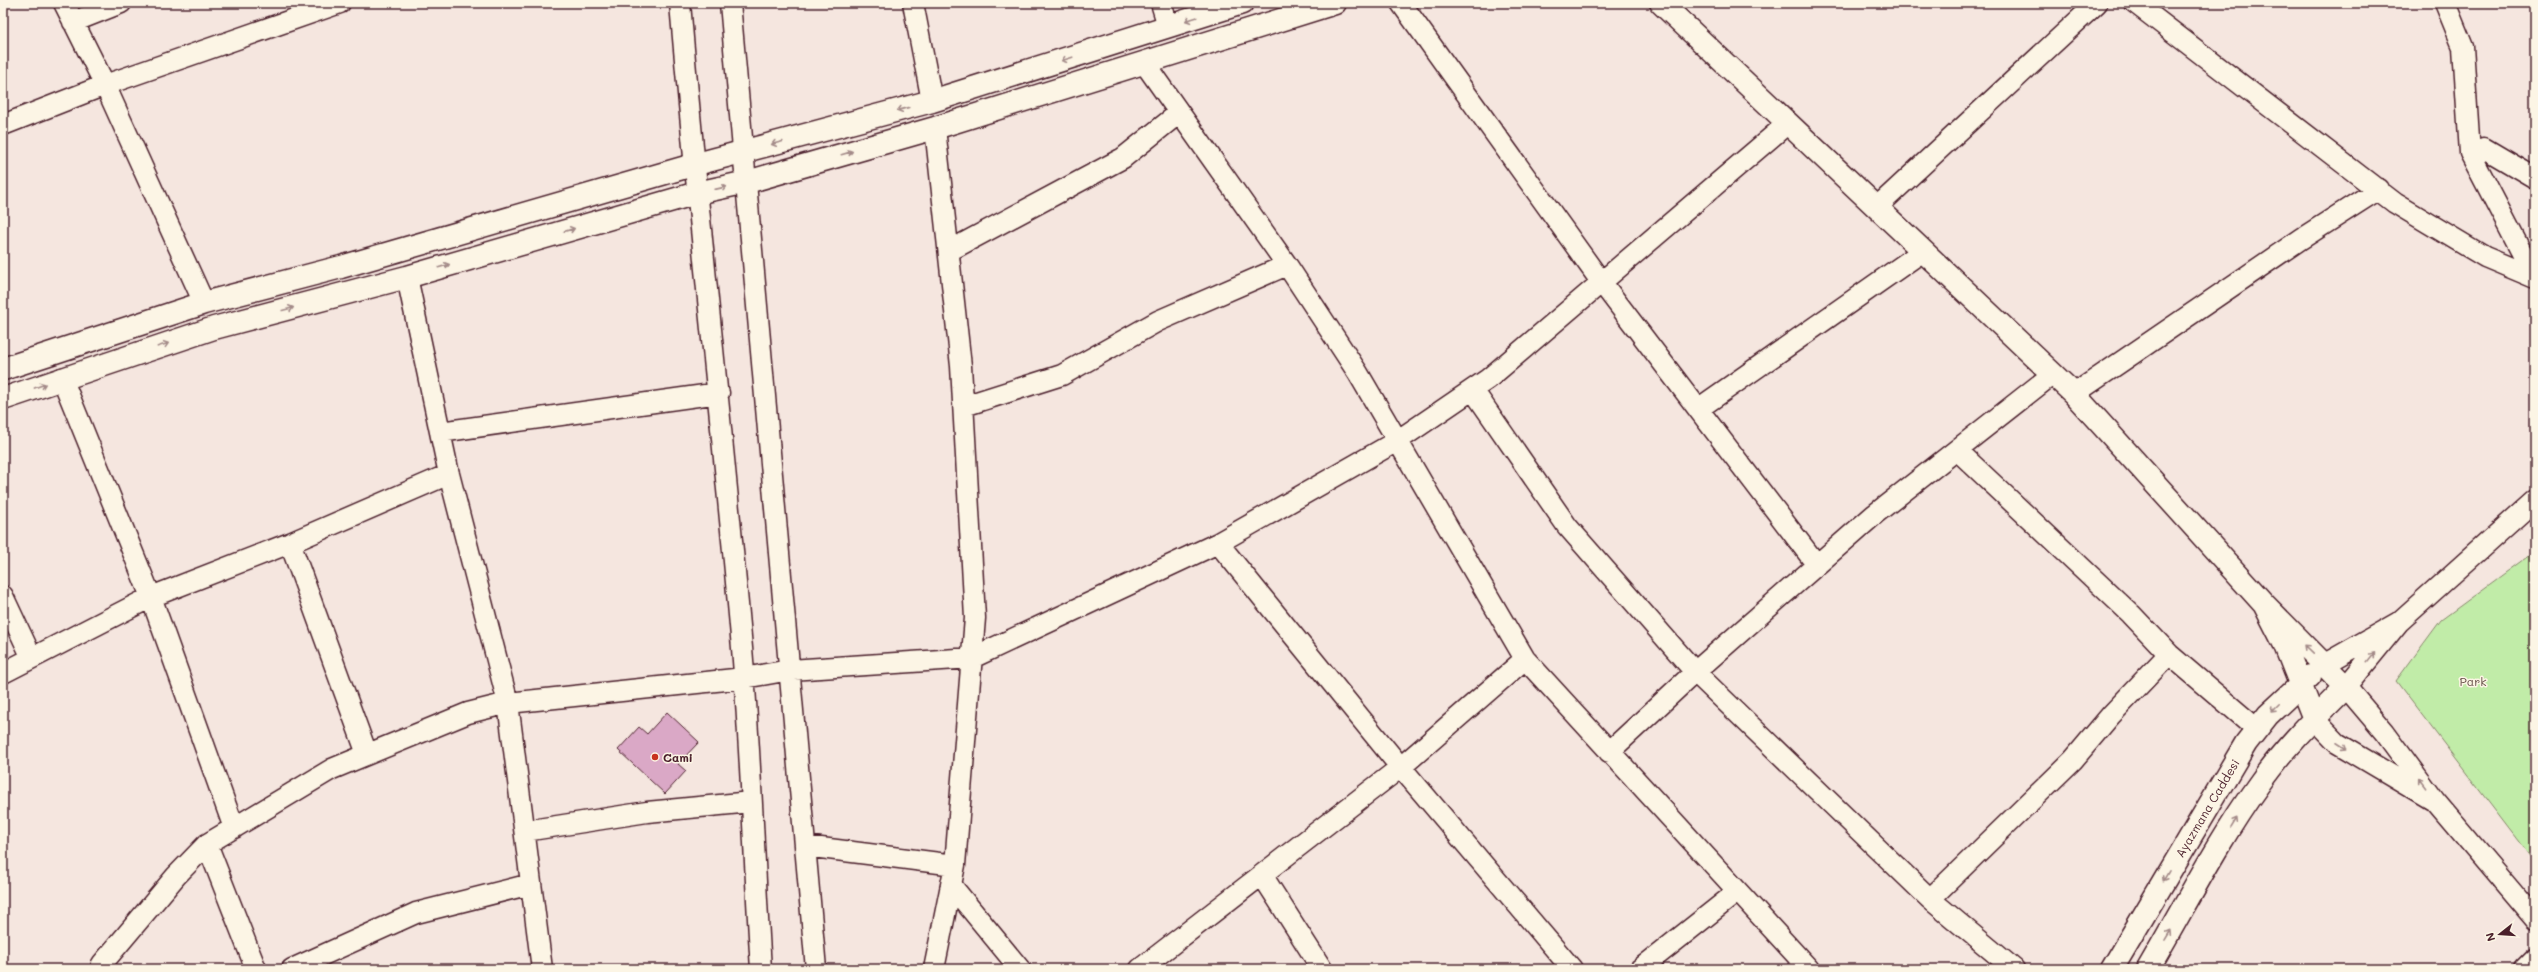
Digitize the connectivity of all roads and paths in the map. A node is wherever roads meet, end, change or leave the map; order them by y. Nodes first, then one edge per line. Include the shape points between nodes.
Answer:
1 (64, 3) edge
2 (121, 3) edge
3 (340, 3) edge
4 (680, 3) edge
5 (730, 3) edge
6 (913, 3) edge
7 (1161, 3) edge
8 (1242, 3) edge
9 (1335, 3) edge
10 (1401, 3) edge
11 (1652, 3) edge
12 (2097, 3) edge
13 (2445, 3) edge
14 (2138, 4) edge
15 (1668, 9) edge
16 (73, 22) junction
17 (1168, 26) junction
18 (1136, 37) junction
19 (1145, 64) junction
20 (104, 85) junction
21 (932, 101) junction
22 (1179, 113) junction
23 (1788, 123) junction
24 (3, 125) edge
25 (935, 128) junction
26 (744, 152) junction
27 (2470, 153) junction
28 (694, 165) junction
29 (2535, 178) edge
30 (747, 182) junction
31 (2379, 189) junction
32 (697, 193) junction
33 (1877, 206) junction
34 (949, 251) junction
35 (1923, 251) junction
36 (1287, 265) junction
37 (407, 277) junction
38 (2535, 278) edge
39 (1602, 283) junction
40 (204, 303) junction
41 (52, 352) junction
42 (3, 369) edge
43 (2053, 374) junction
44 (62, 378) junction
45 (1473, 390) junction
46 (719, 393) junction
47 (2074, 394) junction
48 (3, 399) edge
49 (964, 406) junction
50 (1698, 409) junction
51 (440, 432) junction
52 (1397, 441) junction
53 (1958, 451) junction
54 (449, 474) junction
55 (2535, 500) edge
56 (290, 543) junction
57 (1218, 543) junction
58 (1817, 565) junction
59 (3, 596) edge
60 (151, 596) junction
61 (2264, 604) junction
62 (2399, 622) junction
63 (2169, 654) junction
64 (32, 658) junction
65 (972, 658) junction
66 (1525, 659) junction
67 (2325, 664) junction
68 (790, 670) junction
69 (1695, 672) junction
70 (3, 673) edge
71 (744, 678) junction
72 (2300, 684) junction
73 (2346, 686) junction
74 (508, 703) junction
75 (2314, 719) junction
76 (2257, 729) junction
77 (1609, 752) junction
78 (367, 754) junction
79 (1401, 767) junction
80 (2435, 801) junction
81 (751, 802) junction
82 (234, 828) junction
83 (525, 831) junction
84 (207, 844) junction
85 (805, 846) junction
86 (955, 865) junction
87 (1262, 875) junction
88 (532, 884) junction
89 (951, 885) junction
90 (1737, 892) junction
91 (1930, 899) junction
92 (2535, 919) edge
93 (2535, 958) edge
94 (101, 967) edge
95 (256, 969) edge
96 (292, 969) edge
97 (542, 969) edge
98 (761, 969) edge
99 (816, 969) edge
100 (934, 969) edge
101 (1020, 969) edge
102 (1140, 969) edge
103 (1322, 969) edge
104 (1572, 969) edge
105 (1640, 969) edge
106 (1809, 969) edge
107 (2014, 969) edge
108 (2112, 969) edge
109 (2148, 969) edge
110 (2524, 969) edge

1 - 16 street
2 - 16 street
3 - 20 street
4 - 28 street
5 - 26 street
6 - 21 street
7 - 17 street
8 -> 17 main road
9 - 19 main road
10 - 39 street
11 - 15 main road
12 - 33 street
13 - 27 street via 2463,47
14 - 31 street
15 - 23 main road
16 - 20 street
17 - 18 main road
18 - 19 main road
18 -> 21 main road
19 - 22 street
19 - 25 main road
20 - 24 street
20 - 40 street
21 - 25 main road
21 -> 26 main road
22 - 34 street via 1123,158
22 - 36 street
23 - 33 main road
23 - 39 street
30 -> 25 main road
25 - 34 street
26 - 28 main road
26 - 30 street
27 - 29 street via 2484,148
27 - 38 street
28 - 32 street
28 - 40 main road via 341,267
32 -> 30 main road
30 - 68 street
31 - 38 street via 2395,203 2485,257
31 - 47 street via 2301,239
37 -> 32 main road
32 - 46 street
33 - 35 main road
34 - 49 street
35 - 43 main road
35 - 50 street
36 - 49 street via 1158,320 1062,375
36 - 52 street via 1358,372
44 -> 37 main road via 214,328
37 - 51 street
39 - 45 street
39 - 50 street
40 - 41 main road
41 - 42 main road
41 - 44 main road
43 - 47 main road
43 - 53 street
48 -> 44 main road
44 - 60 street
45 - 52 street
45 - 69 street via 1566,526
46 - 51 street
46 - 71 street
47 - 61 main road
49 - 65 street via 975,618
50 - 58 street
51 - 54 street
52 - 57 street
52 - 66 street
53 - 58 street via 1875,514
53 - 63 street via 2131,614
54 - 56 street
54 - 74 street
55 - 62 street
56 - 60 street
56 - 78 street
57 - 65 street
57 - 79 street
58 - 69 street
59 - 64 street
60 - 64 street
60 - 82 street
67 -> 61 main road
61 - 72 main road via 2284,643
62 - 67 street
73 -> 62 street
63 - 76 street
63 - 91 street via 2111,715 2073,760
64 - 70 street
65 - 68 street
65 - 86 street
66 - 77 street
66 - 79 street
67 - 72 main road, Ayazmana Caddesi
67 - 73 main road
68 - 71 street
68 - 85 street
69 - 77 street
69 - 91 street
71 - 74 street
71 - 81 street
72 - 75 main road
72 -> 76 main road, Ayazmana Caddesi
73 - 75 main road
80 -> 73 street via 2385,733
74 - 78 street via 468,713
74 - 83 street
75 -> 80 street via 2337,743
109 -> 75 main road via 2258,785 2279,757
76 -> 108 main road, Ayazmana Caddesi via 2232,765
77 - 90 street
78 - 82 street via 332,769
79 - 87 street
79 - 104 street
80 - 92 street
81 - 83 street via 647,812
81 - 98 street
82 - 84 street
83 - 88 street
84 - 94 street via 176,876
84 - 95 street
85 - 86 street
85 - 99 street
86 - 89 street
87 - 102 street
87 - 103 street
88 - 96 street via 416,913
88 - 97 street
89 - 100 street
89 - 101 street
90 - 105 street
90 - 106 street
91 - 107 street
93 - 110 street

